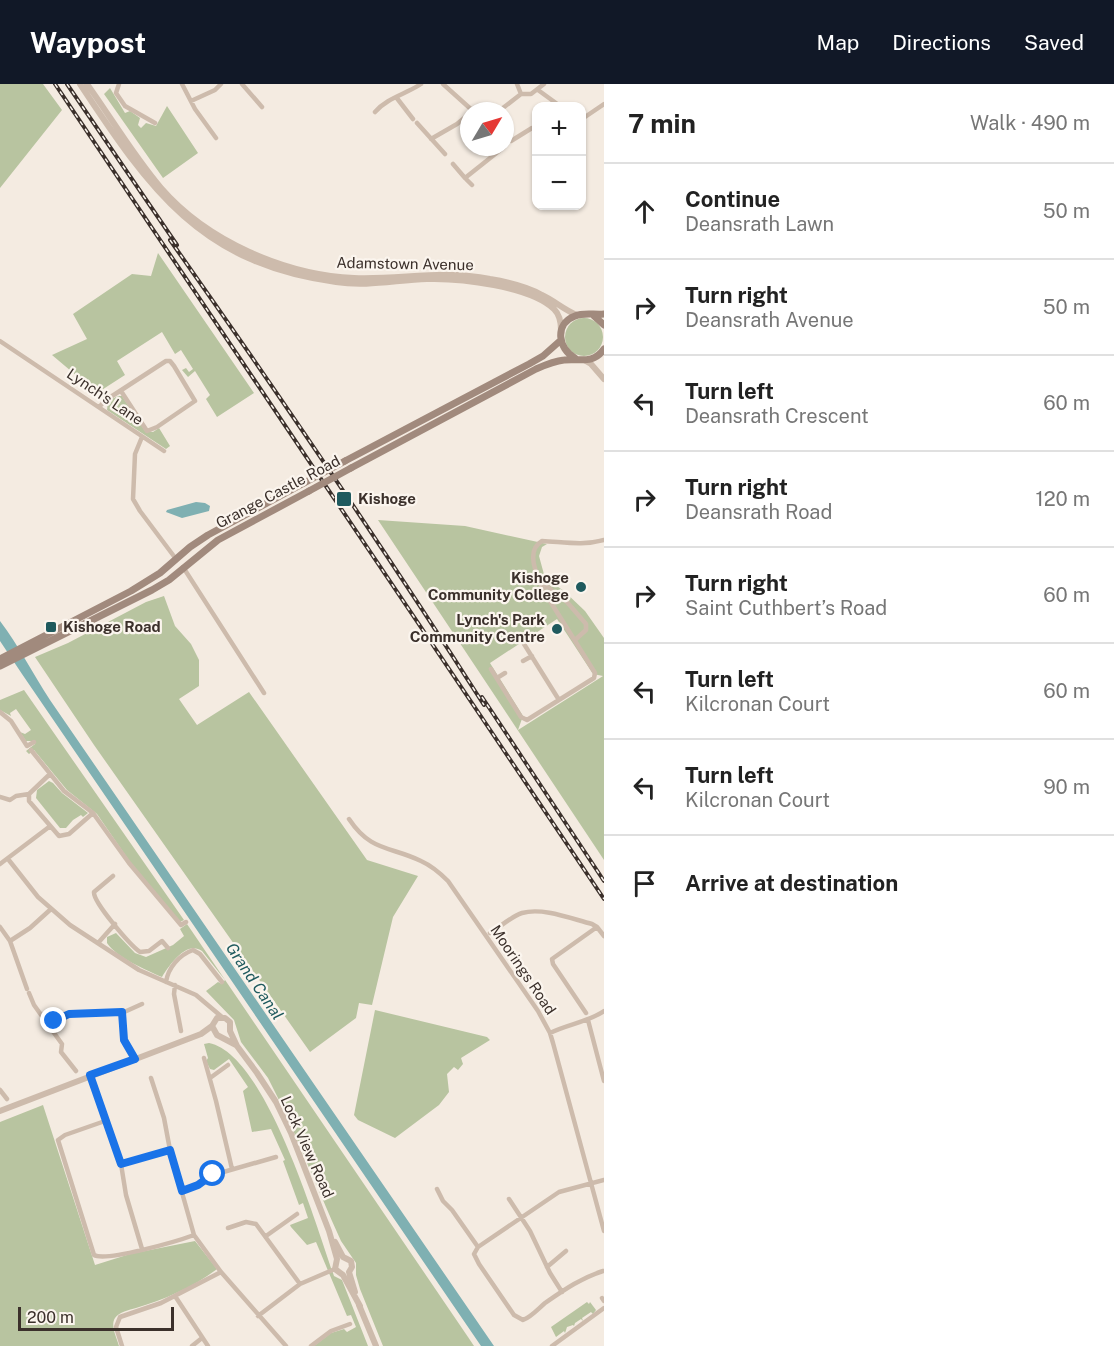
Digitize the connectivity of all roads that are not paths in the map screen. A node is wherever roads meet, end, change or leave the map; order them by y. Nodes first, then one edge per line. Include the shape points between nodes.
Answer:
1 (80, 84) edge
2 (87, 84) edge
3 (119, 84) edge
4 (182, 84) edge
5 (221, 84) edge
6 (242, 84) edge
7 (421, 84) edge
8 (443, 84) edge
9 (517, 84) edge
10 (544, 84) edge
11 (538, 90) junction
12 (521, 94) junction
13 (396, 97) junction
14 (191, 101) junction
15 (462, 102) edge
16 (511, 102) edge
17 (554, 102) edge
18 (604, 104) edge
19 (262, 107) dead end
20 (375, 112) dead end
21 (586, 116) edge
22 (413, 118) dead end
23 (460, 122) edge
24 (155, 123) dead end
25 (417, 123) dead end
26 (532, 128) dead end
27 (216, 138) dead end
28 (431, 139) junction
29 (514, 140) edge
30 (445, 154) dead end
31 (493, 156) edge
32 (453, 164) dead end
33 (465, 178) junction
34 (472, 185) dead end
35 (604, 314) edge
36 (577, 315) junction
37 (591, 315) junction
38 (604, 325) edge
39 (561, 330) junction
40 (561, 340) junction
41 (0, 341) edge
42 (604, 349) edge
43 (581, 360) junction
44 (604, 379) edge
45 (121, 391) junction
46 (99, 407) junction
47 (142, 437) junction
48 (164, 451) dead end
49 (604, 540) edge
50 (176, 559) junction
51 (183, 567) junction
52 (539, 581) junction
53 (574, 640) junction
54 (39, 642) junction
55 (524, 644) dead end
56 (531, 656) junction
57 (0, 659) edge
58 (523, 661) dead end
59 (0, 666) edge
60 (491, 669) dead end
61 (505, 673) dead end
62 (497, 678) junction
63 (264, 693) dead end
64 (559, 700) junction
65 (0, 712) edge
66 (33, 742) dead end
67 (32, 750) dead end
68 (50, 774) junction
69 (29, 794) junction
70 (0, 797) edge
71 (93, 813) junction
72 (349, 819) dead end
73 (49, 826) junction
74 (8, 859) junction
75 (0, 864) edge
76 (113, 876) dead end
77 (51, 909) junction
78 (186, 922) dead end
79 (115, 924) junction
80 (0, 927) edge
81 (597, 927) junction
82 (490, 933) dead end
83 (604, 936) edge
84 (9, 941) junction
85 (98, 943) junction
86 (168, 948) dead end
87 (206, 961) junction
88 (200, 966) dead end
89 (166, 982) junction
90 (222, 982) dead end
91 (175, 985) junction
92 (142, 1004) dead end
93 (604, 1011) edge
94 (122, 1012) junction
95 (586, 1013) dead end
96 (588, 1020) junction
97 (49, 1026) junction
98 (217, 1027) junction
99 (181, 1031) dead end
100 (230, 1031) junction
101 (550, 1033) junction
102 (237, 1046) junction
103 (204, 1058) dead end
104 (135, 1059) junction
105 (228, 1065) dead end
106 (602, 1067) edge
107 (76, 1071) dead end
108 (90, 1075) junction
109 (151, 1078) dead end
110 (210, 1078) junction
111 (604, 1081) edge
112 (0, 1090) edge
113 (7, 1099) dead end
114 (0, 1111) edge
115 (105, 1120) junction
116 (170, 1150) junction
117 (276, 1157) dead end
118 (121, 1164) junction
119 (232, 1169) junction
120 (604, 1180) edge
121 (592, 1184) junction
122 (437, 1189) dead end
123 (182, 1191) junction
124 (509, 1199) dead end
125 (297, 1214) dead end
126 (521, 1218) junction
127 (228, 1228) dead end
128 (604, 1231) edge
129 (194, 1235) junction
130 (266, 1236) junction
131 (478, 1247) junction
132 (142, 1249) junction
133 (566, 1251) dead end
134 (340, 1258) junction
135 (547, 1267) junction
136 (335, 1269) junction
137 (603, 1271) edge
138 (221, 1272) junction
139 (346, 1273) junction
140 (586, 1277) junction
141 (300, 1284) junction
142 (589, 1284) dead end
143 (562, 1292) junction
144 (176, 1296) junction
145 (604, 1308) edge
146 (258, 1316) junction
147 (350, 1324) dead end
148 (202, 1338) junction
149 (122, 1346) edge
150 (192, 1346) edge
151 (208, 1346) edge
152 (286, 1346) edge
153 (311, 1346) edge
154 (376, 1346) edge
155 (552, 1346) edge

1 - 39 street, Adamstown Avenue via 161,196 203,233 233,251 307,278 338,283 459,280 507,289 548,305 558,314
2 - 36 street, Adamstown Avenue via 163,189 189,214 240,248 296,269 334,276 377,278 449,273 487,278 535,291
3 - 24 street via 116,93 125,106
4 - 14 street
5 - 14 street
6 - 19 street
7 - 13 street
8 - 15 street
9 - 12 street
10 - 11 street
11 - 12 street
11 - 17 street
12 - 16 street
13 - 20 street via 381,104
13 - 22 street
14 - 27 street
18 - 21 street
23 - 28 street
25 - 28 street
26 - 29 street
28 - 30 street
31 - 33 street
32 - 33 street
33 - 34 street
35 - 37 main road
36 - 37 main road
36 - 39 main road
37 - 38 main road
39 - 40 main road
40 - 43 main road via 568,354
40 - 50 main road, Grange Castle Road, bridge via 530,364 208,535
41 - 46 street, Lynch's Lane
42 - 43 main road, Grange Castle Road via 594,358
43 - 44 street via 591,364
43 - 51 main road, Grange Castle Road, bridge via 563,360 536,369 218,540
45 - 45 street via 170,361 195,401 147,431
45 - 46 street
46 - 47 street, Lynch's Lane
47 - 48 street
47 - 50 street, Lynch's Lane via 135,454 134,499
49 - 52 street via 589,544 538,543 533,558
50 - 54 main road, Grange Castle Road via 131,591
51 - 54 main road, Grange Castle Road via 149,592
51 - 63 street
52 - 53 street
52 - 53 street via 567,602 586,624 586,630
53 - 64 street via 596,676
54 - 57 main road, Grange Castle Road
54 - 59 main road, Grange Castle Road
55 - 56 street
56 - 58 street
56 - 64 street
60 - 62 street
61 - 62 street
62 - 64 street via 524,719
65 - 66 street via 11,721 27,746
67 - 68 street
68 - 69 street
68 - 71 street via 69,796
69 - 70 street via 10,800
69 - 73 street via 29,801
71 - 73 street via 65,836 59,836
71 - 78 street via 181,926
72 - 101 street, Moorings Road via 372,843 419,860 448,880
73 - 74 street
74 - 75 street
74 - 77 street
76 - 79 street via 93,891 93,896
77 - 84 street
77 - 85 street
79 - 85 street
79 - 86 street via 140,952 149,951 162,941
80 - 84 street
81 - 82 street via 531,912
81 - 83 street
81 - 95 street via 552,958
84 - 97 street via 34,1005
85 - 89 street via 139,970
87 - 88 street
87 - 89 street via 198,952 190,951 168,970
87 - 90 street
89 - 91 street
91 - 98 street via 196,994 209,1006
91 - 99 street
92 - 94 street
93 - 96 street
94 - 97 street via 69,1014
94 - 104 street via 124,1040
96 - 101 street
96 - 106 street
97 - 107 street via 62,1044 61,1052
98 - 100 street via 226,1035
98 - 100 street, Lock View Road via 230,1022
98 - 102 street, Lock View Road
98 - 104 street
100 - 102 street, Lock View Road
101 - 121 street, Moorings Road
102 - 134 street, Lock View Road via 276,1102
103 - 110 street
104 - 108 street
105 - 110 street
106 - 111 street
108 - 114 street
108 - 115 street
109 - 116 street
110 - 119 street
112 - 113 street
115 - 118 street
115 - 132 street via 58,1140 94,1255
116 - 118 street
116 - 123 street
117 - 119 street
118 - 132 street
119 - 123 street via 213,1174
120 - 121 street
121 - 126 street via 559,1192
121 - 128 street, Moorings Road
122 - 131 street
123 - 129 street
124 - 126 street
125 - 130 street
126 - 131 street
126 - 135 street
127 - 130 street via 251,1222
129 - 132 street
129 - 138 street
130 - 141 street
131 - 143 street via 474,1254 479,1264 518,1319 526,1319
133 - 135 street
134 - 136 street
134 - 139 street, Lock View Road via 349,1259 352,1264
135 - 143 street
136 - 139 street
136 - 141 street
137 - 140 street
138 - 144 street
138 - 146 street
139 - 154 street, Lock View Road
140 - 142 street
140 - 143 street
141 - 146 street
144 - 148 street
144 - 149 street via 120,1317 116,1327
145 - 155 street
146 - 152 street
147 - 153 street via 331,1331
148 - 150 street
148 - 151 street

